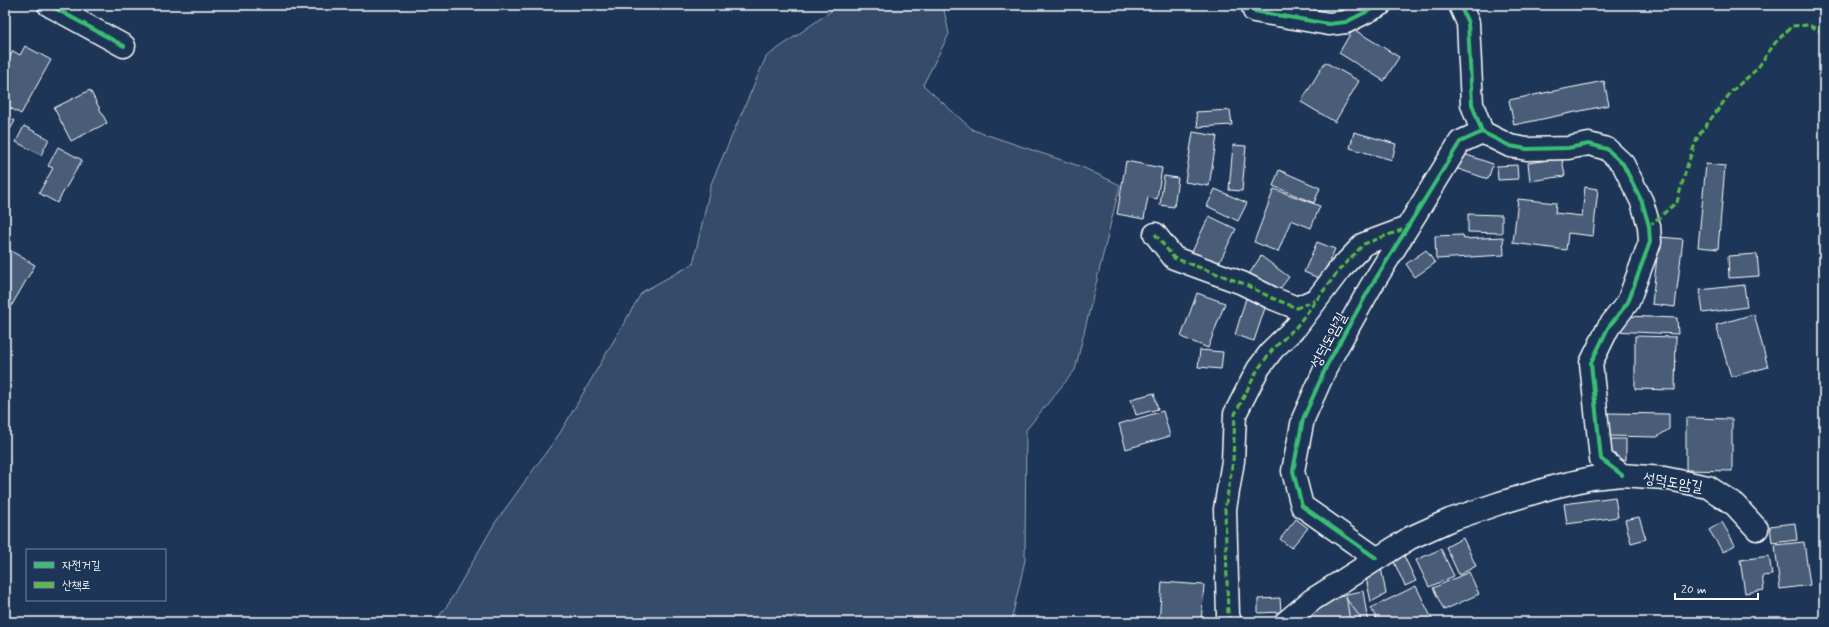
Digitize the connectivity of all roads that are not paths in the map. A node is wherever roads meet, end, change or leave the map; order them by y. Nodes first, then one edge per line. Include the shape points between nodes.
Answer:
1 (49, 5) edge
2 (1253, 5) edge
3 (1380, 5) edge
4 (1460, 5) edge
5 (124, 46) dead end
6 (1482, 132) junction
7 (1407, 228) junction
8 (1155, 234) dead end
9 (1315, 300) junction
10 (1622, 475) junction
11 (1757, 529) dead end
12 (1376, 558) junction
13 (1230, 622) edge
14 (1286, 622) edge

1 - 5 street
2 - 3 street via 1254,11 1329,24 1346,22
4 - 6 street via 1468,23 1472,104
6 - 7 street, 성덕도암길 via 1460,142
6 - 10 street, 성덕도암길 via 1510,146 1527,149 1568,148 1589,144 1607,149 1623,164 1642,202 1649,226 1650,242 1628,302 1608,328 1591,363 1601,459
7 - 9 street, 성덕도암길 via 1364,244
7 - 12 street, 성덕도암길 via 1327,365 1303,419 1293,471 1302,506
8 - 9 street via 1174,258 1242,283 1297,308
9 - 13 street, 성덕도암길 via 1296,327 1273,349 1258,369 1235,414 1233,461 1225,509
10 - 11 street, 성덕도암길 via 1664,478 1708,487 1735,505
10 - 12 street, 성덕도암길 via 1592,478 1500,503 1450,520 1410,538
12 - 14 street, 성덕도암길 via 1312,600

